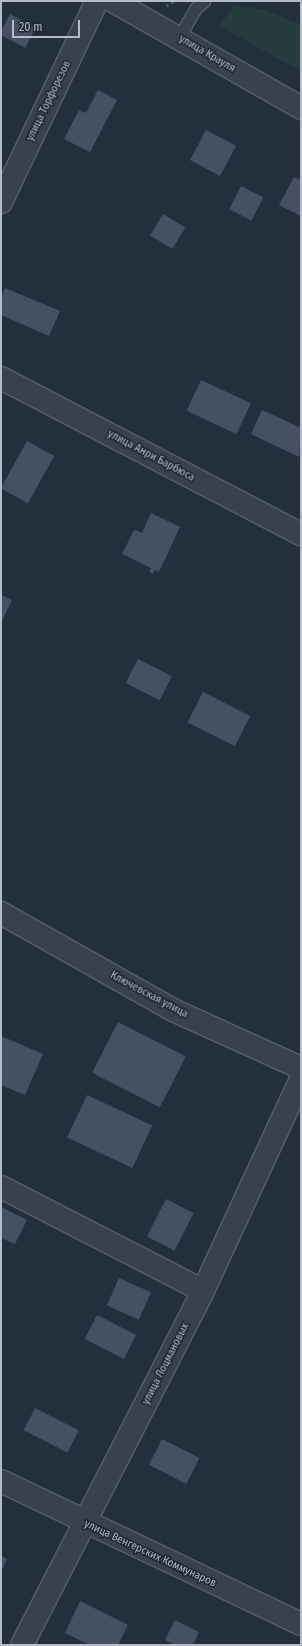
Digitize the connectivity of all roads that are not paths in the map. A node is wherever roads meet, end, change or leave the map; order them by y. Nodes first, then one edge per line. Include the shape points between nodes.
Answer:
1 (97, 1) edge
2 (113, 1) edge
3 (204, 1) edge
4 (179, 37) junction
5 (301, 108) edge
6 (1, 202) edge
7 (1, 378) edge
8 (301, 534) edge
9 (1, 914) edge
10 (301, 1068) edge
11 (301, 1079) edge
12 (1, 1187) edge
13 (203, 1291) junction
14 (1, 1481) edge
15 (86, 1524) junction
16 (301, 1624) edge
17 (22, 1645) edge

1 - 6 street, улица Торфорезов
2 - 4 street, улица Крауля
3 - 4 lane via 196,8
4 - 5 street, улица Крауля
7 - 8 street, улица Анри Барбюса
9 - 10 street, Ключевская улица via 173,1010
11 - 13 street, улица Лоцмановых
12 - 13 street
13 - 15 street, улица Лоцмановых
14 - 15 street, улица Венгерских Коммунаров
15 - 16 street, улица Венгерских Коммунаров
15 - 17 street, улица Лоцмановых

